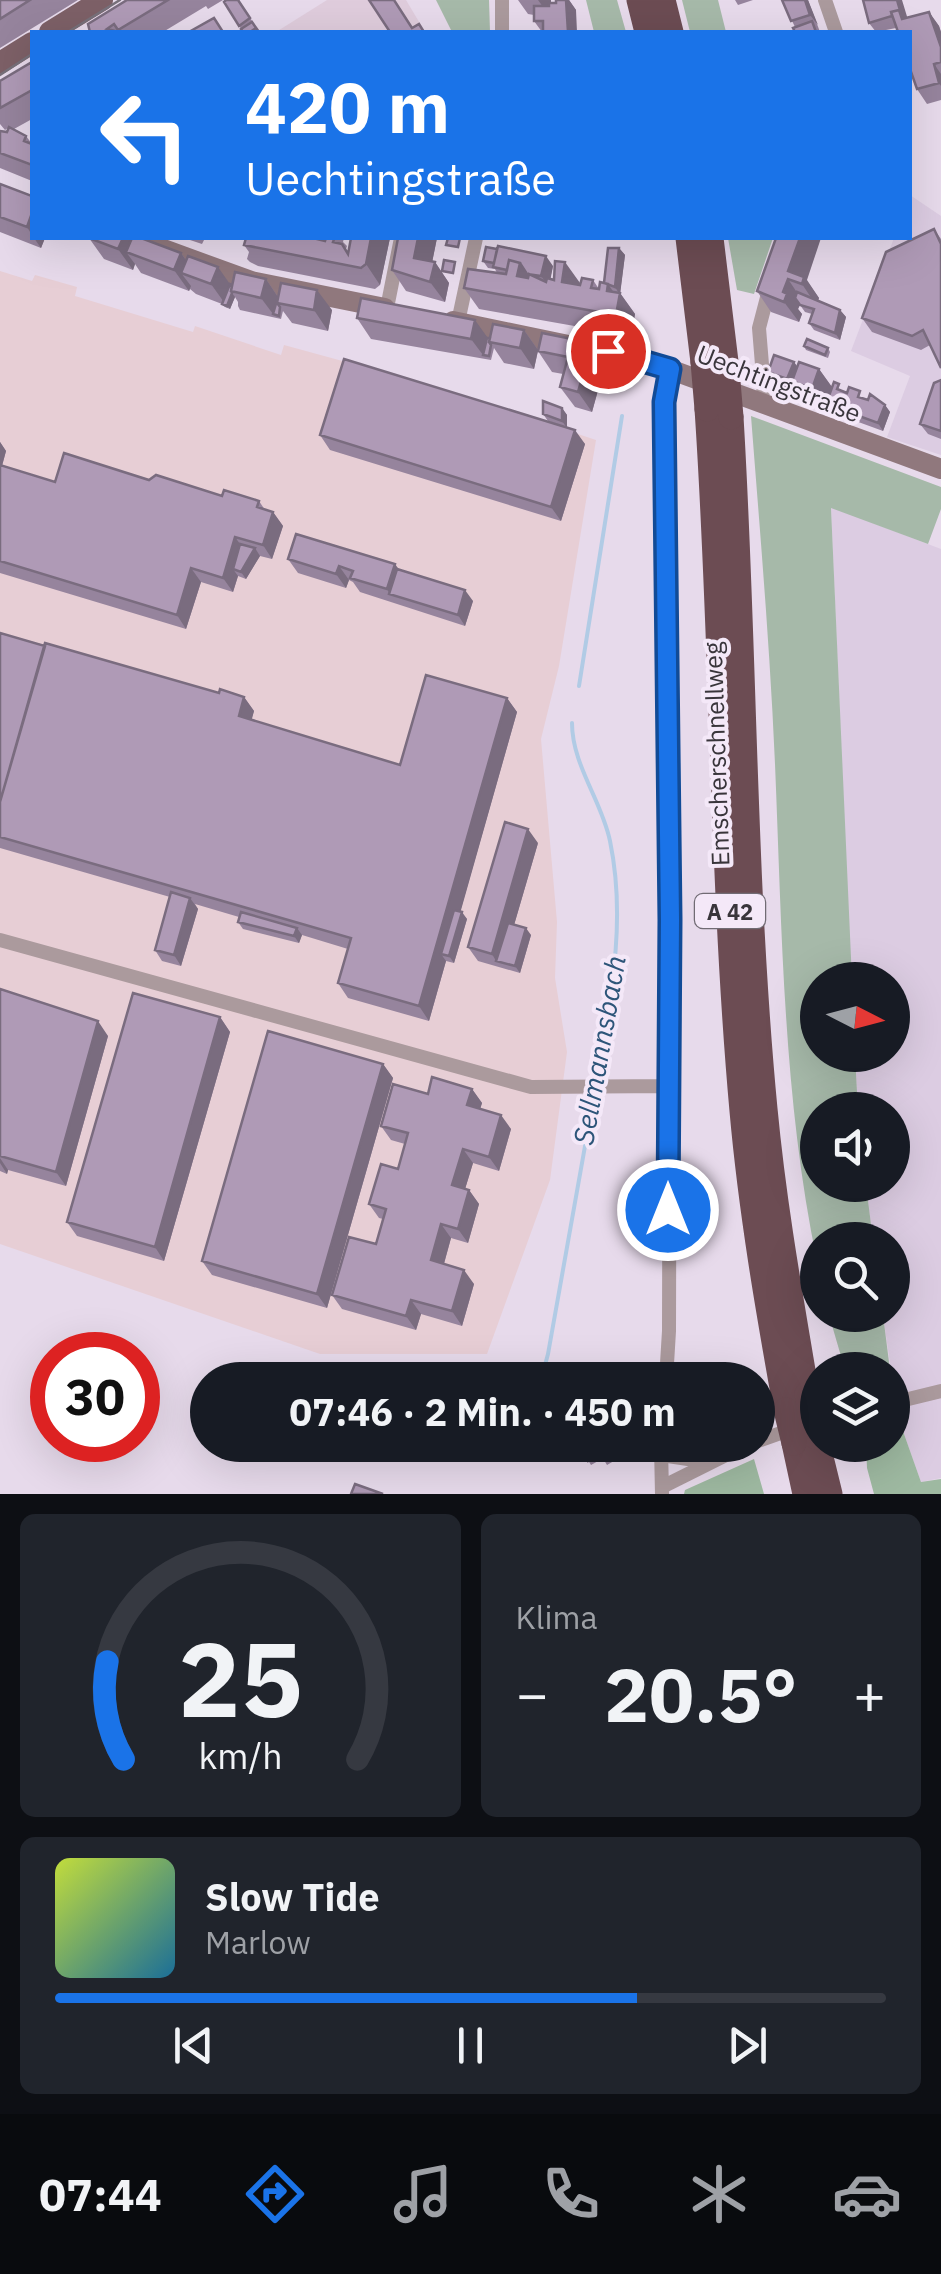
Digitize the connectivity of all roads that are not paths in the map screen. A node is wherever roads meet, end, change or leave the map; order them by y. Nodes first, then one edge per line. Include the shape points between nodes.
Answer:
1 (102, 0) edge
2 (502, 0) edge
3 (639, 0) edge
4 (663, 0) edge
5 (825, 0) edge
6 (53, 30) edge
7 (502, 30) edge
8 (646, 30) edge
9 (670, 30) edge
10 (835, 30) edge
11 (30, 44) edge
12 (0, 63) edge
13 (139, 240) edge
14 (401, 240) edge
15 (475, 240) edge
16 (688, 240) edge
17 (711, 240) edge
18 (774, 273) edge
19 (396, 310) joint
20 (450, 320) joint
21 (715, 366) junction
22 (670, 369) junction
23 (760, 402) junction
24 (719, 413) junction
25 (941, 470) edge
26 (0, 940) edge
27 (668, 1086) junction
28 (800, 1354) edge
29 (667, 1362) edge
30 (941, 1391) edge
31 (910, 1398) edge
32 (800, 1425) edge
33 (800, 1439) edge
34 (775, 1440) edge
35 (661, 1462) edge
36 (710, 1462) edge
37 (809, 1462) edge
38 (820, 1462) edge
39 (662, 1490) edge
40 (805, 1494) edge
41 (830, 1494) edge

1 - 6 main road
2 - 7 street
3 - 8 highway
4 - 9 highway
5 - 10 street
11 - 12 main road
13 - 19 street via 252,281
14 - 19 street
15 - 20 street
16 - 21 highway, Emscherschnellweg / A 42
17 - 21 highway, Emscherschnellweg / A 42
18 - 23 street via 759,328
20 - 22 street, Uechtingstraße
21 - 24 highway, Emscherschnellweg / A 42, bridge
22 - 23 street, Uechtingstraße
22 - 27 street via 664,402
23 - 25 street, Uechtingstraße
24 - 28 highway, Emscherschnellweg / A 42, bridge via 765,1108
24 - 32 highway, Emscherschnellweg / A 42, bridge via 716,538 742,1110 755,1238 786,1410
26 - 27 street via 532,1087
27 - 29 street
30 - 31 street
33 - 34 street
35 - 39 street
36 - 39 street
37 - 40 highway, Emscherschnellweg / A 42
38 - 41 highway, Emscherschnellweg / A 42

